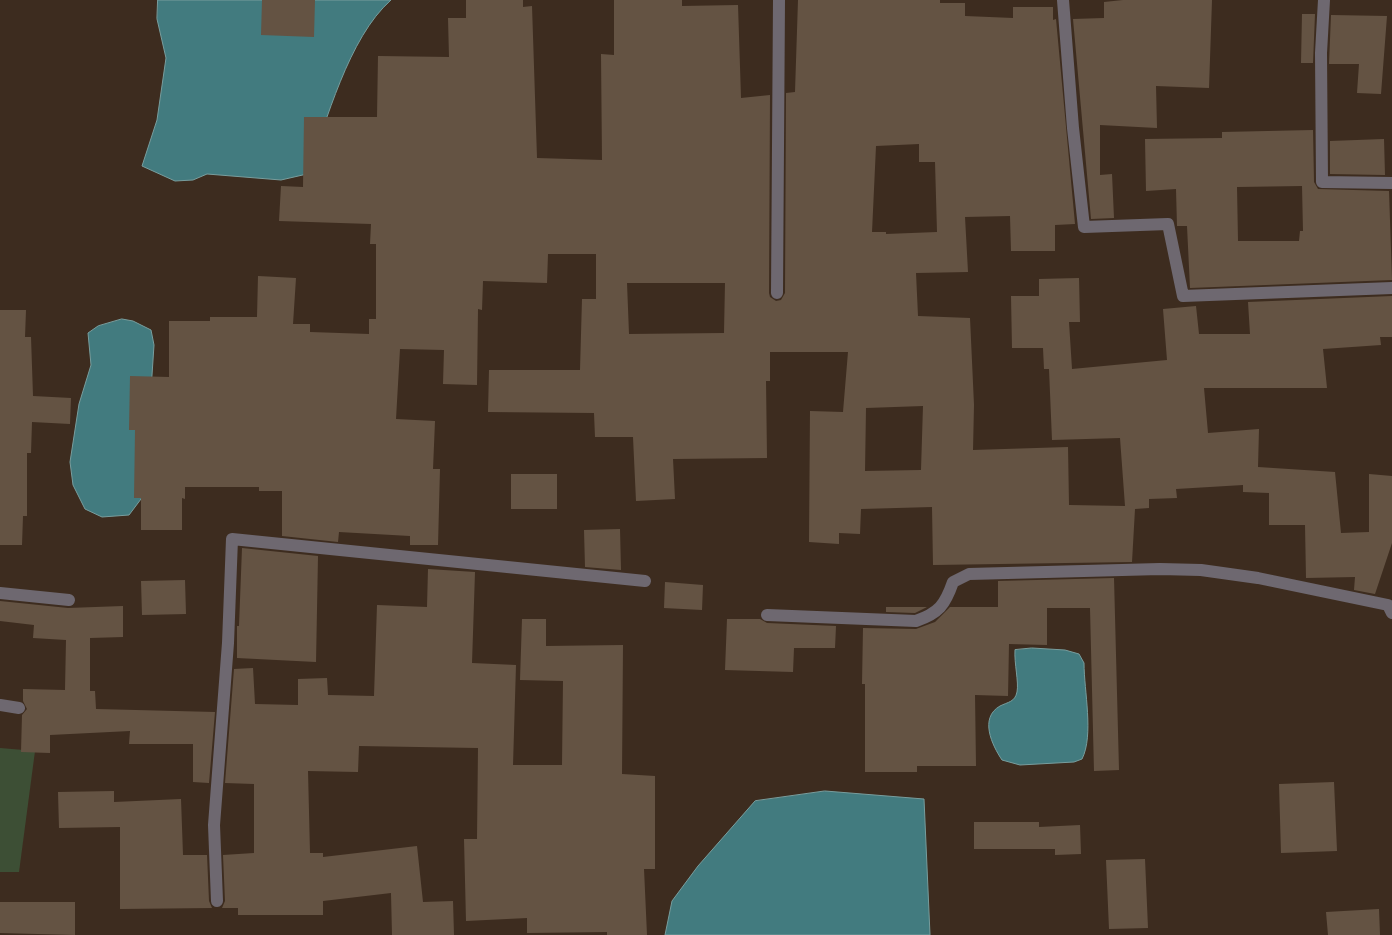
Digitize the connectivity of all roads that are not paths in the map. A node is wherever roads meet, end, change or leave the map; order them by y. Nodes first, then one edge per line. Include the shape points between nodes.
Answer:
1 (779, 0) edge
2 (1064, 0) edge
3 (1324, 0) edge
4 (1392, 183) edge
5 (1392, 288) edge
6 (778, 293) dead end
7 (645, 581) dead end
8 (0, 593) edge
9 (69, 600) dead end
10 (1392, 613) edge
11 (767, 615) dead end
12 (0, 705) edge
13 (19, 708) dead end
14 (217, 901) dead end

1 - 6 street
2 - 5 street via 1072,128 1084,227 1168,224 1183,296
3 - 4 street via 1322,182
7 - 14 street via 232,539 228,643 214,825
8 - 9 street
10 - 11 street via 1388,605 1258,578 1201,570 1160,569 969,574 953,582 948,599 933,615 916,621
12 - 13 street

